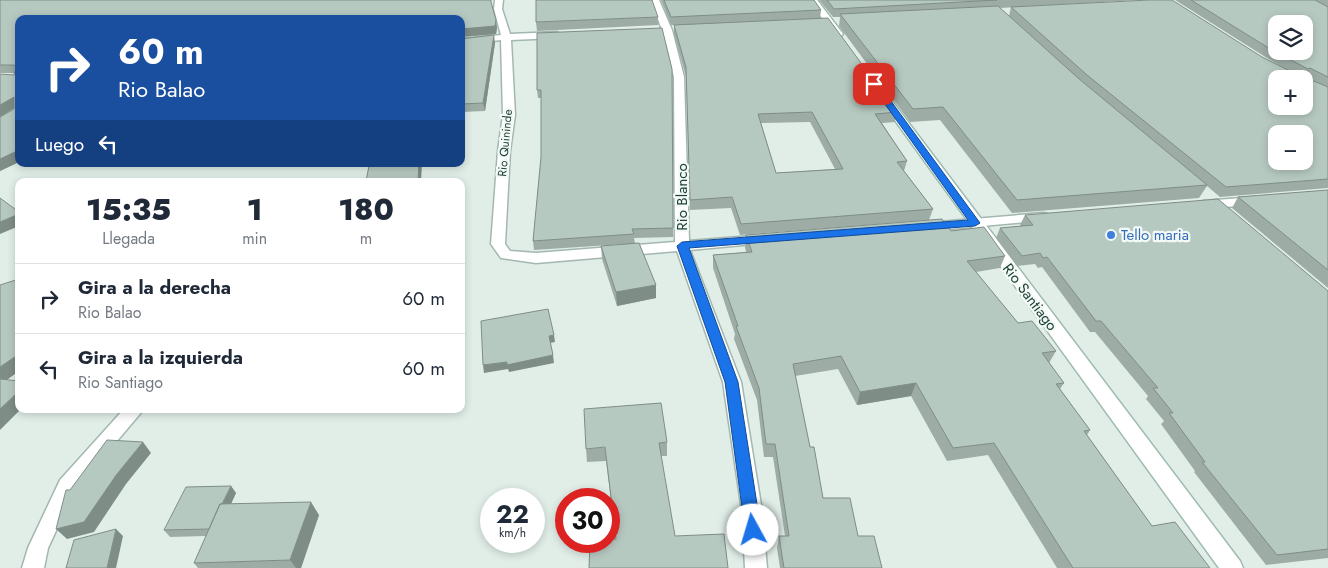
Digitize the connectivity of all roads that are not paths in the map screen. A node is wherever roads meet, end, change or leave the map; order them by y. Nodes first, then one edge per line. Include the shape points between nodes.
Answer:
1 (499, 0) edge
2 (655, 0) edge
3 (813, 0) edge
4 (563, 34) edge
5 (506, 37) junction
6 (465, 42) edge
7 (847, 46) edge
8 (876, 86) edge
9 (1203, 192) edge
10 (1273, 199) edge
11 (1218, 204) junction
12 (1189, 206) edge
13 (1232, 216) edge
14 (1053, 217) edge
15 (975, 223) junction
16 (917, 227) edge
17 (780, 238) edge
18 (682, 246) junction
19 (131, 413) edge
20 (33, 568) edge
21 (756, 568) edge
22 (1232, 568) edge

1 - 5 street, Rio Quininde via 498,9
2 - 18 street, Rio Blanco via 679,76
3 - 7 street
4 - 5 street
5 - 6 street
5 - 18 street, Rio Quininde via 509,115 498,244 506,255 536,258
8 - 15 street, Rio Santiago
9 - 11 street
10 - 11 street
11 - 12 street
11 - 13 street
14 - 15 street
15 - 16 street
15 - 22 street, Rio Santiago
17 - 18 street, Rio Quininde
18 - 21 street, Rio Blanco via 732,382 752,511
19 - 20 street via 67,486 38,548

